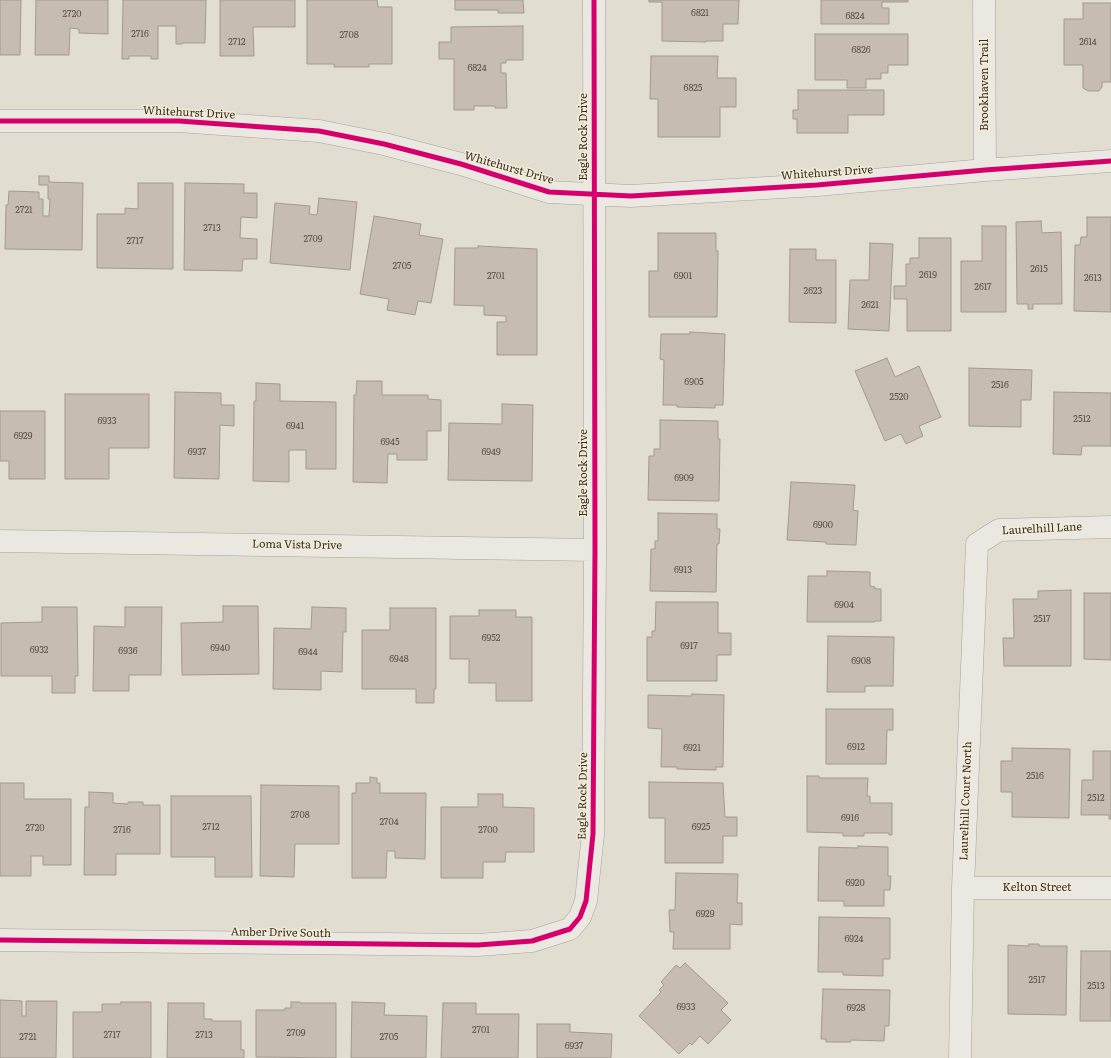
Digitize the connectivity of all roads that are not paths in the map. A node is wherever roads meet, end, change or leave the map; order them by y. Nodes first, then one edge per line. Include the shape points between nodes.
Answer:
1 (594, 0) edge
2 (984, 0) edge
3 (0, 120) edge
4 (1111, 161) edge
5 (985, 170) junction
6 (593, 194) junction
7 (1111, 527) edge
8 (0, 541) edge
9 (977, 544) joint
10 (595, 550) junction
11 (963, 888) junction
12 (1111, 888) edge
13 (560, 932) joint
14 (0, 940) edge
15 (960, 1058) edge

1 - 6 street, Eagle Rock Drive
2 - 5 street, Brookhaven Trail
3 - 6 street, Whitehurst Drive via 179,121 319,131 384,144 461,164 549,192
4 - 5 street, Whitehurst Drive
5 - 6 street, Whitehurst Drive via 810,185 631,196
6 - 10 street, Eagle Rock Drive
7 - 9 street, Laurelhill Lane via 999,530
8 - 10 street, Loma Vista Drive
9 - 11 street, Laurelhill Court North
10 - 13 street, Eagle Rock Drive via 593,834 586,901 580,917 570,929
11 - 12 street, Kelton Street
11 - 15 street, Laurelhill Court North
13 - 14 street, Amber Drive South via 532,941 478,945

